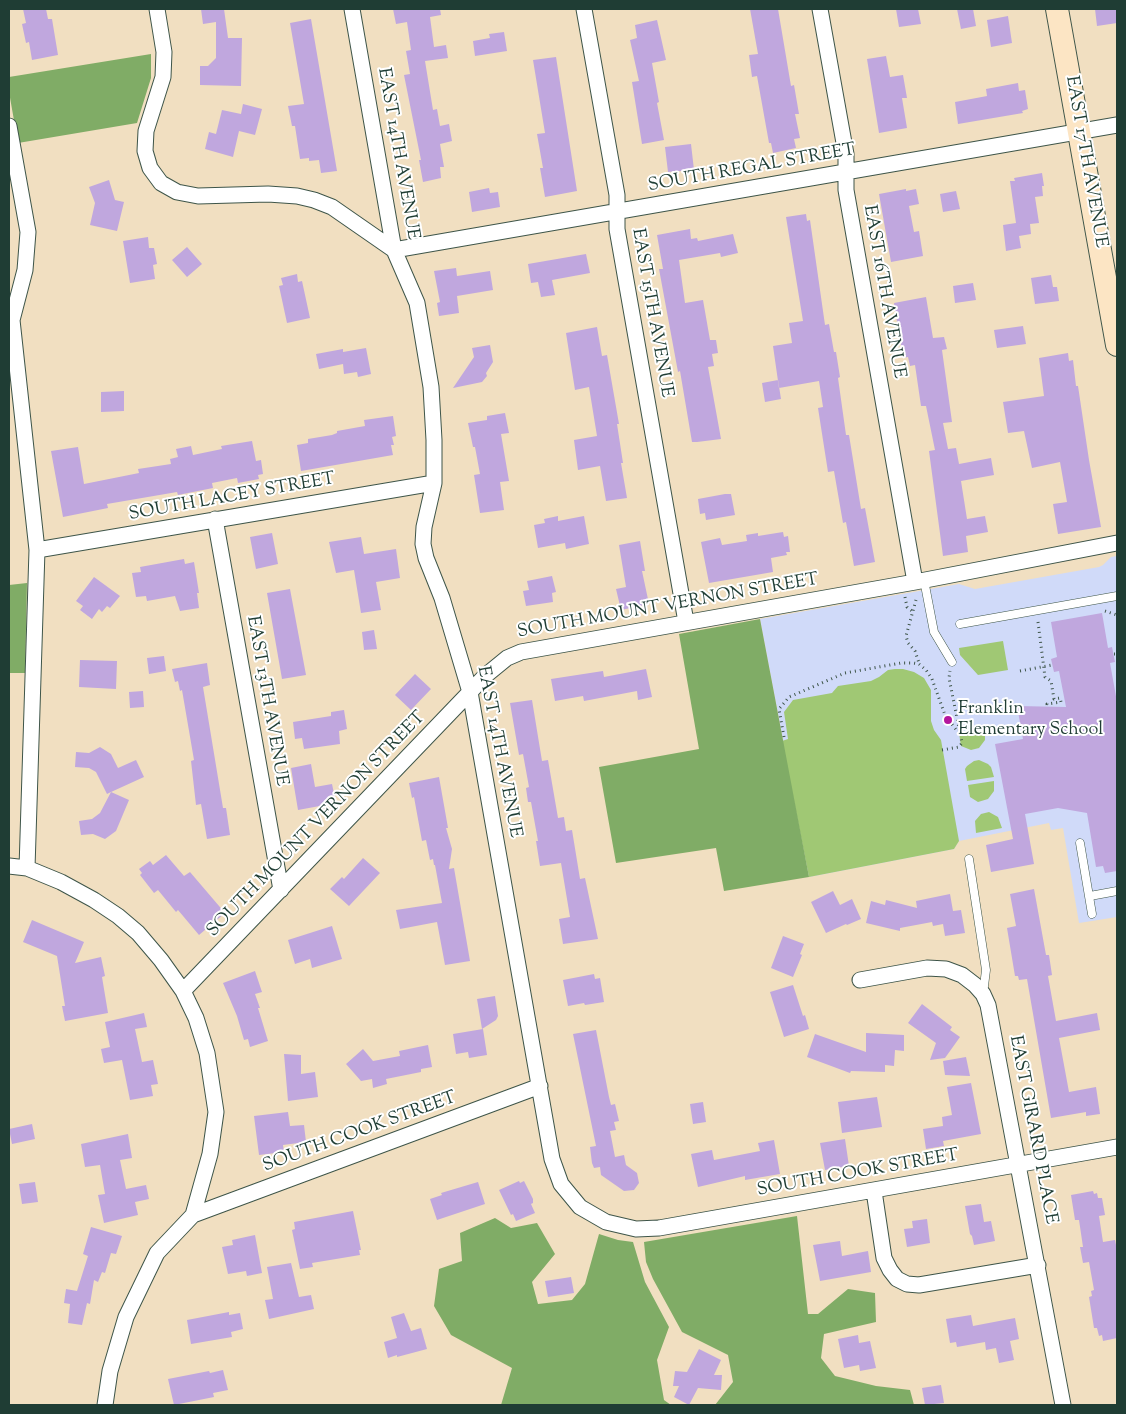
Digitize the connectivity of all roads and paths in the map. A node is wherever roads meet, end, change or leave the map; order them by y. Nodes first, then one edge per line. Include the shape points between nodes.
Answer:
1 (157, 9) edge
2 (352, 9) edge
3 (584, 9) edge
4 (820, 9) edge
5 (1058, 9) edge
6 (1117, 125) edge
7 (9, 126) edge
8 (1079, 131) junction
9 (846, 172) junction
10 (617, 212) junction
11 (394, 250) junction
12 (10, 321) edge
13 (1117, 345) edge
14 (434, 483) junction
15 (214, 520) junction
16 (1117, 543) edge
17 (37, 550) junction
18 (919, 585) junction
19 (905, 596) dead end
20 (1117, 596) edge
21 (1101, 610) dead end
22 (912, 612) junction
23 (1117, 615) edge
24 (1040, 620) dead end
25 (686, 622) junction
26 (960, 624) dead end
27 (952, 662) joint
28 (919, 664) junction
29 (1052, 665) dead end
30 (1043, 667) junction
31 (1020, 671) dead end
32 (470, 692) junction
33 (1048, 706) dead end
34 (960, 736) junction
35 (784, 737) dead end
36 (942, 750) dead end
37 (1080, 843) dead end
38 (969, 859) dead end
39 (9, 866) edge
40 (27, 868) junction
41 (281, 890) junction
42 (1117, 892) edge
43 (1090, 896) junction
44 (1092, 914) dead end
45 (860, 980) dead end
46 (183, 991) junction
47 (983, 994) junction
48 (540, 1086) junction
49 (1117, 1148) edge
50 (1018, 1165) junction
51 (874, 1191) junction
52 (193, 1215) junction
53 (606, 1222) joint
54 (1038, 1265) junction
55 (106, 1405) edge
56 (1063, 1405) edge

1 - 11 street via 164,52 163,77 146,131 144,151 150,168 161,183 177,192 198,196 268,194 314,200 332,207
2 - 11 street, EAST 14TH AVENUE
3 - 10 street, EAST 15TH AVENUE via 617,195
4 - 9 street, EAST 16TH AVENUE via 846,154
5 - 8 street, EAST 17TH AVENUE
6 - 8 street, SOUTH REGAL STREET
7 - 12 street via 28,232 25,270
8 - 9 street, SOUTH REGAL STREET
8 - 13 street, EAST 17TH AVENUE
9 - 10 street, SOUTH REGAL STREET
9 - 18 street, EAST 16TH AVENUE via 846,190
10 - 11 street, SOUTH REGAL STREET
10 - 25 street, EAST 15TH AVENUE via 618,239
11 - 14 street, EAST 14TH AVENUE via 421,316 431,387
12 - 17 street
14 - 15 street, SOUTH LACEY STREET
14 - 32 street, EAST 14TH AVENUE via 423,544
15 - 17 street, SOUTH LACEY STREET
15 - 41 street, EAST 13TH AVENUE
16 - 18 street, SOUTH MOUNT VERNON STREET
17 - 40 street
18 - 22 path
18 - 25 street, SOUTH MOUNT VERNON STREET
18 - 27 lane via 934,632
19 - 22 path
20 - 26 lane
21 - 23 path
22 - 28 path via 906,636
24 - 30 path
25 - 32 street, SOUTH MOUNT VERNON STREET via 520,652 495,666
27 - 34 path via 949,678
28 - 34 path via 932,680 945,715
28 - 35 path via 901,663 845,673 789,697 779,709
29 - 30 path
30 - 31 path
30 - 33 path via 1045,677 1051,681 1054,699 1060,698 1061,702
32 - 41 street, SOUTH MOUNT VERNON STREET
32 - 48 street, EAST 14TH AVENUE
34 - 36 path via 962,743 959,746
37 - 43 lane
38 - 47 lane via 986,970
39 - 40 street
40 - 46 street via 61,882 118,916 138,933
41 - 46 street, SOUTH MOUNT VERNON STREET
42 - 43 lane
43 - 44 lane
45 - 47 street, EAST GIRARD PLACE via 927,968 946,969 962,975
46 - 52 street via 207,1053 216,1112 210,1154
47 - 50 street, EAST GIRARD PLACE via 992,1019
48 - 52 street, SOUTH COOK STREET
48 - 53 street, EAST 14TH AVENUE via 552,1159 561,1184 580,1207
49 - 50 street, SOUTH COOK STREET
50 - 51 street, SOUTH COOK STREET
50 - 54 street, EAST GIRARD PLACE
51 - 53 street, SOUTH COOK STREET via 659,1228 636,1229
51 - 54 street via 884,1258 897,1279 907,1284 918,1285
52 - 55 street via 157,1253 126,1317 110,1371
54 - 56 street, EAST GIRARD PLACE

